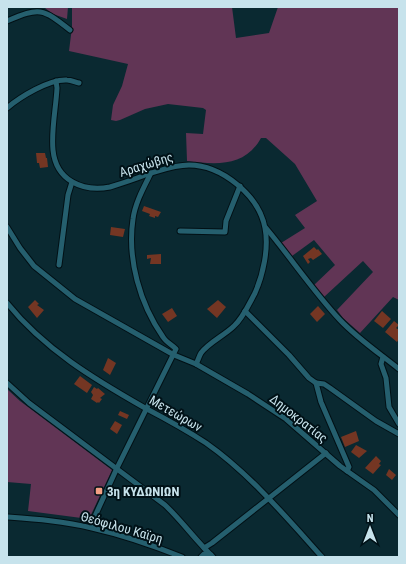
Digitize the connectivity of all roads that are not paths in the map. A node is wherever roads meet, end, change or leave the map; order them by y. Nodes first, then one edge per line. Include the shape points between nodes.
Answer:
1 (7, 21) edge
2 (70, 30) dead end
3 (56, 81) junction
4 (79, 83) dead end
5 (7, 108) edge
6 (151, 173) junction
7 (72, 182) junction
8 (240, 186) junction
9 (7, 227) edge
10 (265, 227) junction
11 (180, 231) dead end
12 (59, 265) dead end
13 (7, 302) edge
14 (245, 311) junction
15 (174, 355) junction
16 (383, 357) junction
17 (196, 364) junction
18 (399, 369) edge
19 (316, 383) junction
20 (7, 384) edge
21 (147, 409) junction
22 (399, 424) edge
23 (399, 434) edge
24 (326, 453) junction
25 (117, 468) junction
26 (347, 471) junction
27 (269, 499) junction
28 (399, 515) edge
29 (7, 517) edge
30 (90, 527) junction
31 (202, 547) junction
32 (202, 556) edge
33 (212, 556) edge
34 (182, 557) edge
35 (322, 557) edge

1 - 2 street via 27,13 40,12 52,16
3 - 4 street via 68,80
3 - 5 street via 33,91
3 - 7 street via 53,150 60,170
6 - 7 street, Αραχώβης via 102,188 90,188
6 - 8 street, Αραχώβης via 175,165 198,165 219,172
6 - 15 street via 133,218 134,266 142,295 164,338 176,349
7 - 12 street
8 - 10 street, Αραχώβης via 257,209
8 - 11 street via 226,221 225,232
9 - 15 street, Δημοκρατίας via 34,266 69,295
10 - 14 street, Αραχώβης via 266,247 261,275
10 - 16 street via 311,288 340,320
13 - 21 street, Μετεώρων via 43,340 72,364
14 - 17 street, Αραχώβης via 234,327 204,350
14 - 19 street
15 - 17 street, Δημοκρατίας
15 - 21 street
16 - 18 street
16 - 22 street via 389,407
17 - 24 street, Δημοκρατίας via 286,419
19 - 23 street via 324,384
19 - 26 street via 321,402 349,467
20 - 25 street
21 - 25 street
21 - 27 street, Μετεώρων via 207,444
24 - 26 street, Δημοκρατίας
24 - 27 street
25 - 30 street
25 - 31 street via 173,512
26 - 28 street, Δημοκρατίας via 378,492
27 - 31 street
27 - 35 street, Μετεώρων
29 - 30 street, Θεόφιλου Καϊρη
30 - 34 street, Θεόφιλου Καϊρη via 147,543
31 - 32 street
31 - 33 street
32 - 33 street

